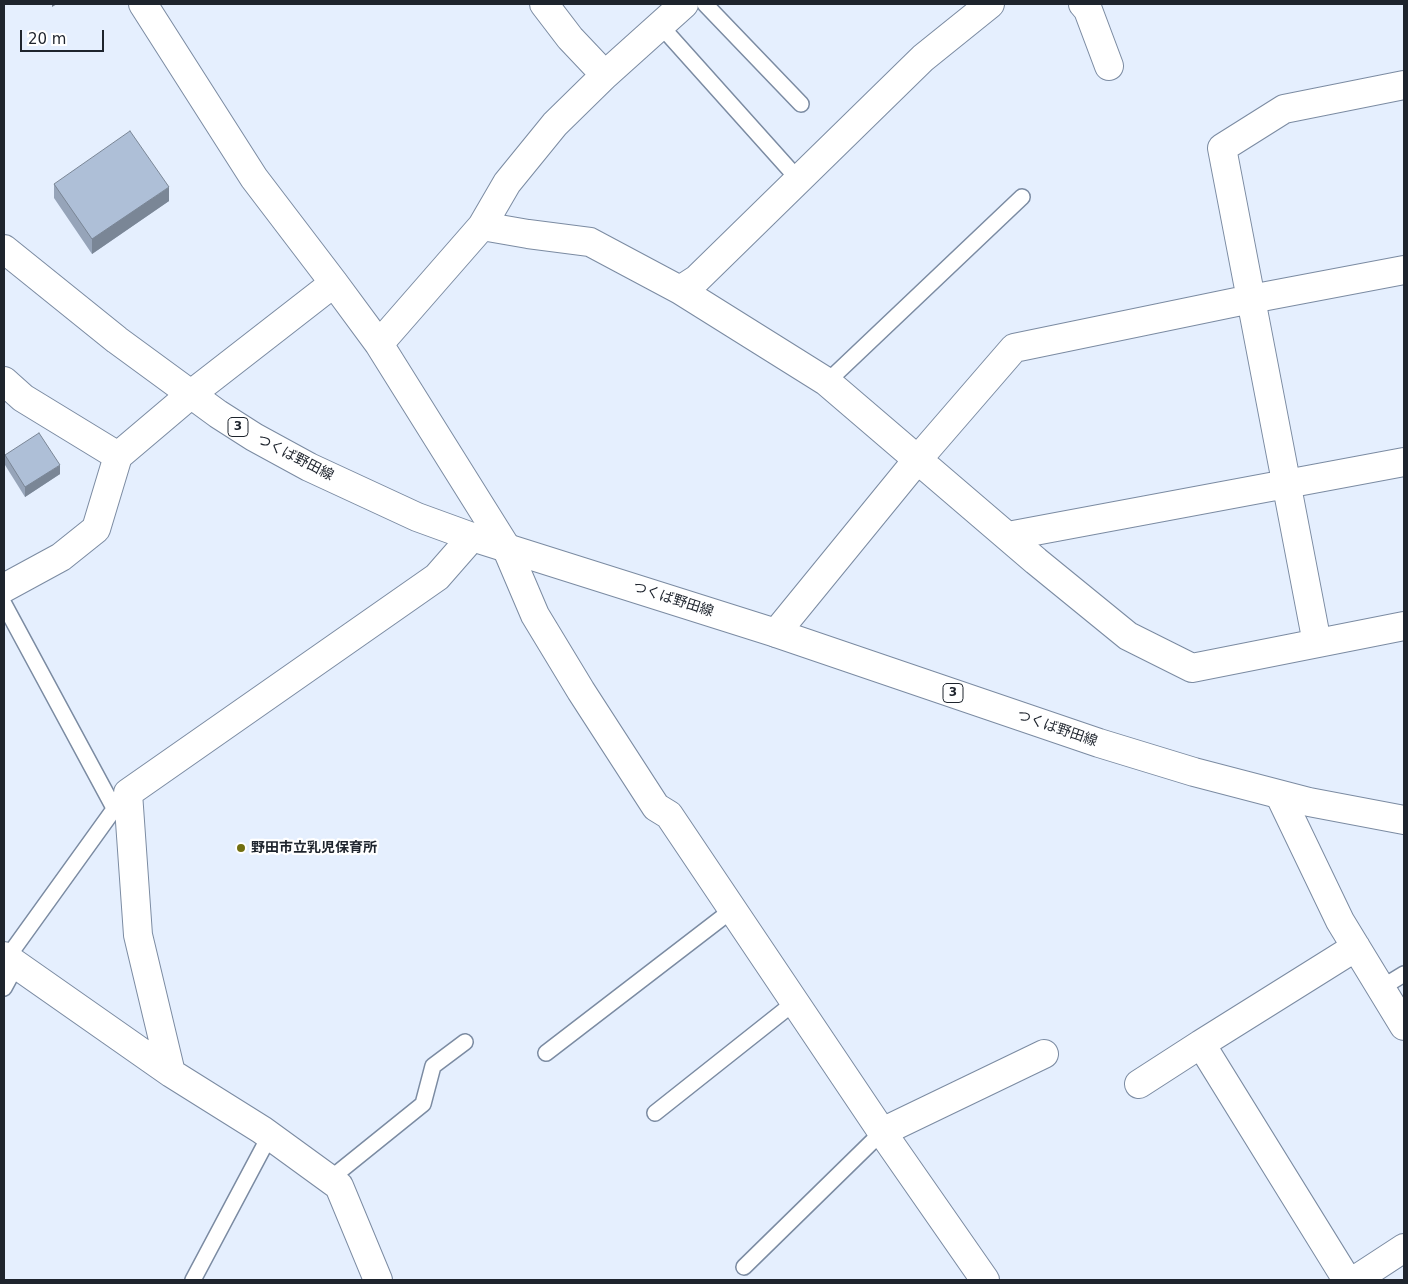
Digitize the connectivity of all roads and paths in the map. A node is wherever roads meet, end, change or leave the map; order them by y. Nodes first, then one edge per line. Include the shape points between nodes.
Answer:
1 (143, 4) edge
2 (544, 4) edge
3 (684, 4) edge
4 (705, 4) edge
5 (990, 4) edge
6 (1083, 4) edge
7 (660, 25) junction
8 (1108, 66) dead end
9 (605, 75) junction
10 (1404, 85) edge
11 (800, 104) dead end
12 (798, 179) junction
13 (1022, 197) dead end
14 (482, 226) junction
15 (4, 249) edge
16 (1404, 270) edge
17 (334, 283) junction
18 (680, 290) junction
19 (1251, 299) junction
20 (379, 344) junction
21 (4, 381) edge
22 (827, 382) junction
23 (190, 395) junction
24 (118, 456) junction
25 (918, 459) junction
26 (1404, 462) edge
27 (1286, 484) junction
28 (1008, 536) junction
29 (472, 537) junction
30 (506, 547) junction
31 (4, 588) edge
32 (4, 604) edge
33 (1404, 626) edge
34 (776, 633) junction
35 (1317, 643) junction
36 (1280, 796) junction
37 (121, 801) junction
38 (1404, 820) edge
39 (732, 910) junction
40 (1356, 947) junction
41 (9, 960) edge
42 (1404, 974) edge
43 (4, 988) edge
44 (1381, 988) junction
45 (795, 1002) junction
46 (1404, 1026) edge
47 (466, 1042) dead end
48 (1201, 1044) junction
49 (546, 1053) dead end
50 (1044, 1054) dead end
51 (171, 1073) junction
52 (1139, 1084) dead end
53 (654, 1113) dead end
54 (882, 1132) junction
55 (270, 1136) junction
56 (330, 1179) junction
57 (1404, 1248) edge
58 (744, 1268) dead end
59 (193, 1280) edge
60 (378, 1280) edge
61 (985, 1280) edge
62 (1347, 1280) edge
63 (1355, 1280) edge

1 - 17 street via 254,178
2 - 9 street
3 - 7 street
4 - 11 lane
5 - 12 street via 923,58
6 - 8 street
7 - 9 street
7 - 12 lane
9 - 14 street via 555,124 507,183
10 - 19 street via 1284,109 1222,148
12 - 18 street via 697,279
13 - 22 lane
14 - 18 street via 590,242
14 - 20 street
15 - 23 street, つくば野田線 / 3
16 - 19 street
17 - 20 street
17 - 23 street
18 - 22 street
19 - 25 street via 1014,348
19 - 27 street
20 - 30 street
21 - 24 street via 23,398
22 - 25 street
23 - 24 street
23 - 29 street, つくば野田線 / 3 via 254,437 309,467 418,517
24 - 31 street via 96,529 61,557
25 - 28 street
25 - 34 street
26 - 27 street
27 - 28 street
27 - 35 street
28 - 35 street via 1128,636 1192,668
29 - 30 street, つくば野田線 / 3
29 - 37 street via 437,577
30 - 34 street, つくば野田線 / 3
30 - 39 street via 535,615 581,691 656,807 669,815
32 - 37 lane
33 - 35 street
34 - 36 street, つくば野田線 / 3 via 1099,743
36 - 38 street, つくば野田線 / 3
36 - 40 street via 1340,921
37 - 41 lane
37 - 51 street via 138,935
39 - 45 street
39 - 49 lane
40 - 44 street
40 - 48 street
41 - 43 lane
41 - 51 street
42 - 44 lane
44 - 46 street
45 - 53 lane
45 - 54 street
47 - 56 lane via 434,1066 423,1104
48 - 52 street
48 - 62 street
50 - 54 street
51 - 55 street
54 - 58 lane
54 - 61 street
55 - 56 street
55 - 59 lane
56 - 60 street via 339,1186
57 - 63 street

